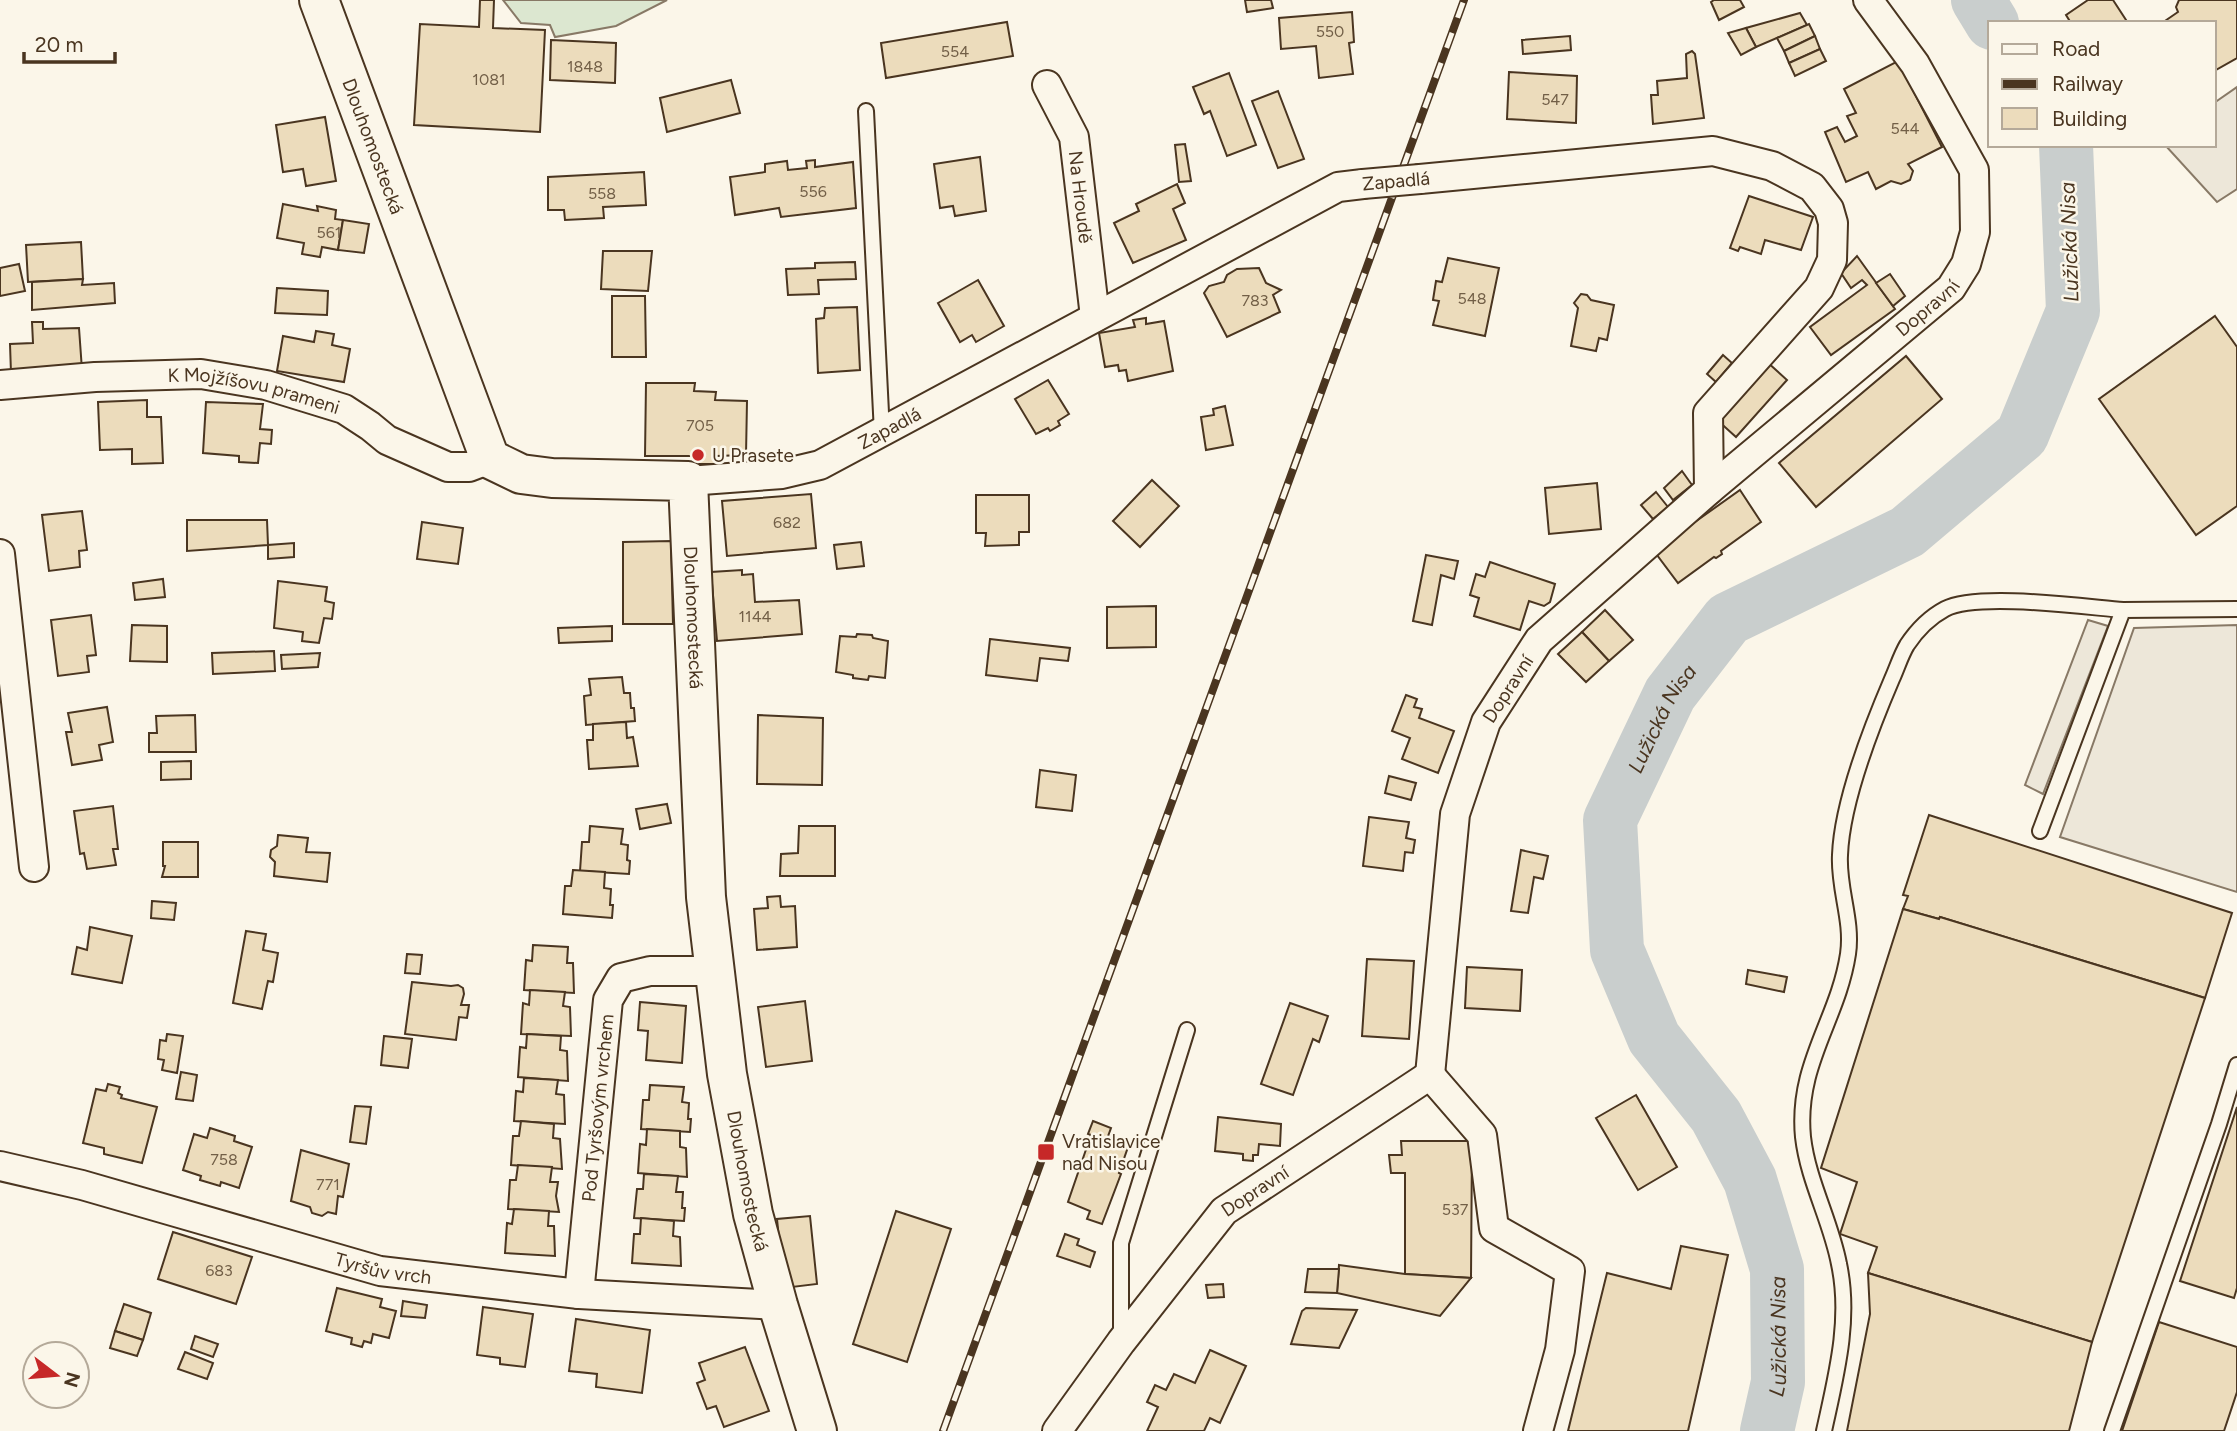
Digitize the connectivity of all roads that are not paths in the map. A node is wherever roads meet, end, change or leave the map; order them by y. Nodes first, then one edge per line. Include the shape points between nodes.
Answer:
1 (319, 0) edge
2 (1868, 0) edge
3 (1047, 85) dead end
4 (866, 111) dead end
5 (1095, 317) junction
6 (0, 385) edge
7 (882, 433) junction
8 (489, 459) junction
9 (688, 481) junction
10 (1709, 490) junction
11 (0, 554) edge
12 (2237, 609) edge
13 (2123, 610) junction
14 (2040, 831) dead end
15 (34, 867) dead end
16 (715, 971) junction
17 (1187, 1030) dead end
18 (2237, 1065) edge
19 (1430, 1075) junction
20 (0, 1166) edge
21 (579, 1294) junction
22 (778, 1305) junction
23 (1121, 1342) junction
24 (817, 1431) edge
25 (1057, 1431) edge
26 (1538, 1431) edge
27 (1824, 1431) edge
28 (2112, 1431) edge

1 - 8 street, Dlouhomostecká
2 - 10 street, Dopravní via 1915,64 1973,170 1975,232 1966,264 1951,288
3 - 5 street, Na Hroudě via 1074,137
4 - 7 lane
5 - 7 street, Zapadlá
5 - 10 street, Zapadlá, bridge via 1338,187 1713,151 1772,166 1812,187 1829,209 1832,260 1819,288 1708,413
6 - 8 street, K Mojžíšovu prameni via 201,374 266,384 344,409 387,440 448,467 469,467
7 - 9 street, Zapadlá via 820,465 782,474
8 - 9 street via 521,474 552,478
9 - 16 street, Dlouhomostecká via 706,897
10 - 19 street, Dopravní via 1539,640 1486,722 1455,814
11 - 15 street
12 - 13 lane
13 - 14 lane
13 - 27 lane via 2028,601 1947,607 1927,621 1907,646 1878,711 1845,816 1840,855 1850,929 1848,954 1809,1069 1803,1107 1808,1162 1844,1292 1838,1362
16 - 21 street, Pod Tyršovým vrchem via 650,971 621,978 608,1000
16 - 22 street, Dlouhomostecká via 727,1074 752,1214
17 - 23 lane via 1121,1243
18 - 28 lane
19 - 23 street, Dopravní via 1224,1211
19 - 26 street via 1482,1135 1494,1228 1570,1270 1560,1350
20 - 21 street, Tyršův vrch via 82,1185 380,1271
21 - 22 street, Tyršův vrch
22 - 24 street, Dlouhomostecká
23 - 25 street, Dopravní

